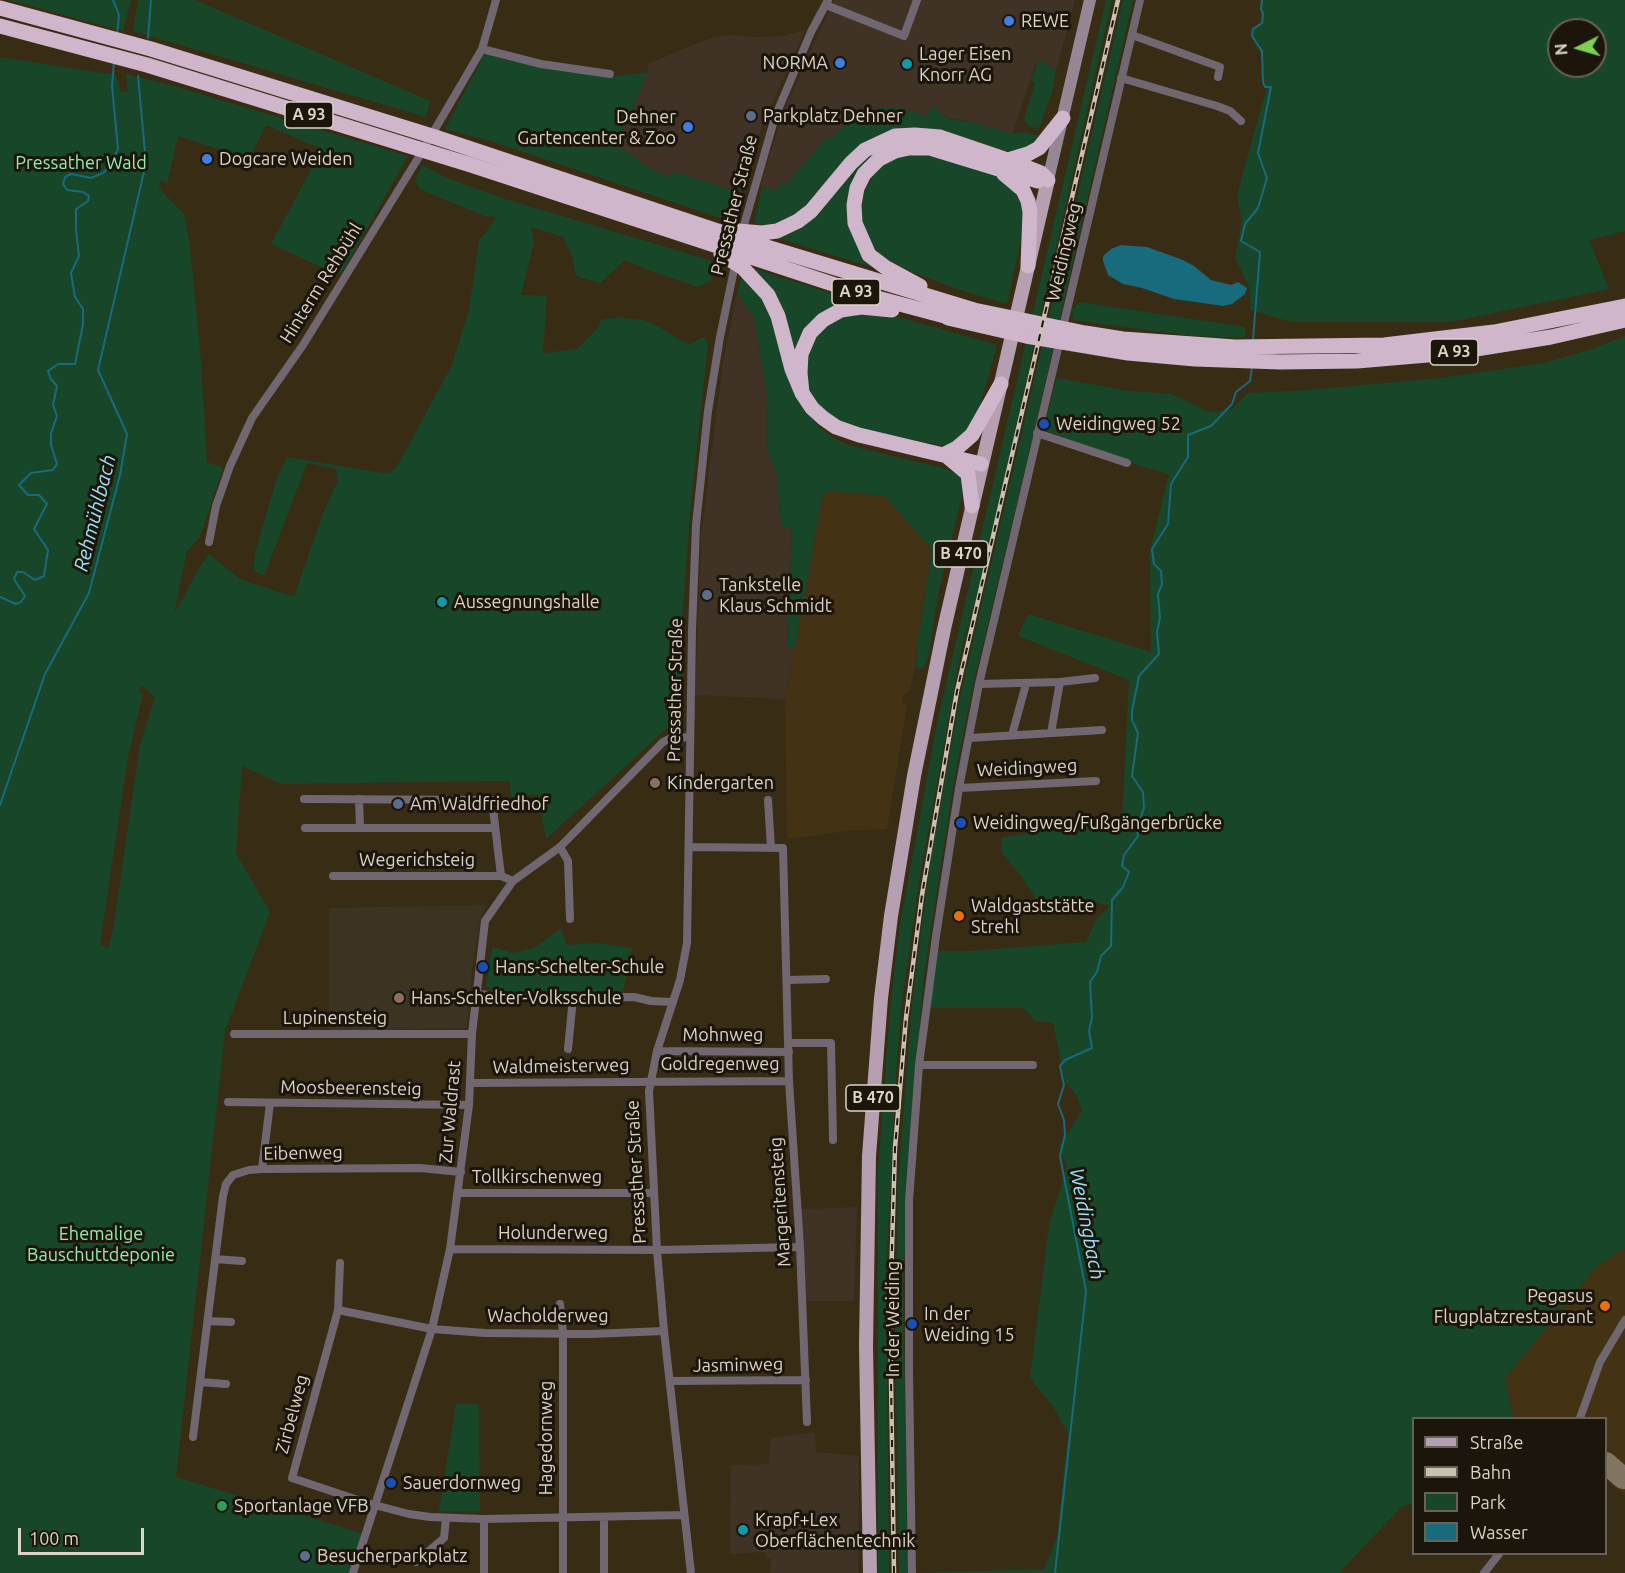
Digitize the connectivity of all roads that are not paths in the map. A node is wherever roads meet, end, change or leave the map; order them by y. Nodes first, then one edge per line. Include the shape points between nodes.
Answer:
1 (496, 0) edge
2 (917, 0) edge
3 (1090, 0) edge
4 (1140, 0) edge
5 (827, 2) edge
6 (0, 8) edge
7 (0, 26) edge
8 (1131, 35) junction
9 (482, 49) junction
10 (610, 74) dead end
11 (1218, 77) dead end
12 (1121, 78) junction
13 (1063, 118) junction
14 (1241, 121) dead end
15 (1002, 164) junction
16 (1048, 180) junction
17 (706, 237) junction
18 (760, 246) junction
19 (1028, 266) junction
20 (951, 303) junction
21 (1625, 306) edge
22 (974, 316) junction
23 (956, 319) junction
24 (1625, 320) edge
25 (1281, 355) junction
26 (1000, 384) junction
27 (802, 393) junction
28 (1037, 433) junction
29 (945, 454) junction
30 (1127, 463) dead end
31 (981, 464) junction
32 (972, 506) junction
33 (209, 542) dead end
34 (1095, 678) dead end
35 (1060, 682) junction
36 (979, 684) junction
37 (1026, 684) junction
38 (1102, 730) dead end
39 (1051, 733) junction
40 (1012, 735) junction
41 (690, 737) junction
42 (969, 738) junction
43 (1096, 782) dead end
44 (959, 788) junction
45 (304, 799) dead end
46 (359, 799) junction
47 (768, 800) dead end
48 (305, 828) dead end
49 (360, 828) junction
50 (495, 828) junction
51 (560, 847) junction
52 (690, 847) junction
53 (771, 848) junction
54 (333, 876) dead end
55 (501, 876) junction
56 (513, 881) junction
57 (944, 888) joint
58 (570, 919) dead end
59 (826, 979) dead end
60 (787, 980) junction
61 (476, 994) junction
62 (573, 998) junction
63 (674, 1002) junction
64 (234, 1034) dead end
65 (472, 1034) junction
66 (789, 1048) junction
67 (568, 1049) dead end
68 (657, 1051) junction
69 (919, 1065) junction
70 (1033, 1065) dead end
71 (651, 1081) junction
72 (789, 1081) junction
73 (471, 1083) junction
74 (228, 1102) dead end
75 (270, 1103) junction
76 (469, 1106) junction
77 (832, 1140) dead end
78 (262, 1169) junction
79 (461, 1172) junction
80 (458, 1193) junction
81 (652, 1193) junction
82 (800, 1246) junction
83 (450, 1249) junction
84 (657, 1250) junction
85 (215, 1259) junction
86 (242, 1260) dead end
87 (340, 1263) dead end
88 (560, 1304) dead end
89 (338, 1310) junction
90 (1625, 1320) edge
91 (208, 1321) junction
92 (231, 1322) dead end
93 (432, 1329) junction
94 (664, 1331) junction
95 (563, 1333) junction
96 (806, 1380) junction
97 (670, 1381) junction
98 (200, 1382) junction
99 (226, 1384) dead end
100 (1581, 1417) edge
101 (807, 1422) dead end
102 (193, 1437) dead end
103 (375, 1505) junction
104 (684, 1515) junction
105 (562, 1517) junction
106 (604, 1517) junction
107 (446, 1518) junction
108 (484, 1519) junction
109 (1498, 1555) edge
110 (416, 1562) dead end
111 (353, 1573) edge
112 (484, 1573) edge
113 (563, 1573) edge
114 (604, 1573) edge
115 (691, 1573) edge
116 (870, 1573) edge
117 (912, 1573) edge
118 (1484, 1573) edge

1 - 9 street, Hinterm Rehbühl
2 - 5 street via 904,36
3 - 13 main road
4 - 8 street, Weidingweg
5 - 41 street, Pressather Straße via 765,145 738,247 720,337 696,525
6 - 17 highway, A 93 via 151,49 435,137 685,220
7 - 17 highway, A 93 via 147,65
8 - 11 street via 1220,67
8 - 12 street, Weidingweg
9 - 10 street via 541,64
9 - 33 street, Hinterm Rehbühl via 309,335 252,418 216,506
12 - 14 street via 1217,106
12 - 28 street, Weidingweg
13 - 15 highway via 1039,148
13 - 16 main road
15 - 16 highway via 1041,173
15 - 18 highway via 940,137 895,136 865,150 811,211
15 - 19 highway via 1028,201
15 - 20 highway via 930,148 909,148 879,159 857,188 855,223 869,255
16 - 19 main road, B 470
17 - 18 highway, A 93
17 - 18 highway via 749,233
17 - 27 highway via 768,295
18 - 20 highway, A 93
18 - 23 highway, A 93 via 866,295
19 - 26 main road, B 470
20 - 22 highway, A 93
21 - 25 highway, A 93 via 1440,339
22 - 23 highway, A 93
22 - 25 highway, A 93 via 1082,339 1123,339 1234,354
23 - 27 highway via 861,307 841,310 810,333 801,354
24 - 25 highway, A 93 via 1551,337 1451,352 1357,361
26 - 29 highway via 972,435
26 - 31 main road, B 470
27 - 29 highway via 812,408 836,427
28 - 30 street
28 - 36 street, Weidingweg
29 - 31 highway
29 - 32 highway via 968,474
31 - 32 main road, B 470
32 - 116 main road, B 470 via 914,776 881,998 866,1243
34 - 35 street
35 - 37 street
35 - 39 street, Weidingweg
36 - 37 street
36 - 42 street, Weidingweg
37 - 40 street, Weidingweg
38 - 39 street, Weidingweg
39 - 40 street, Weidingweg
40 - 42 street, Weidingweg
41 - 51 street, Zur Waldrast via 663,742
41 - 52 street, Pressather Straße
42 - 44 street, Weidingweg
43 - 44 street, Weidingweg
44 - 57 street, Weidingweg
45 - 46 street
46 - 49 street
46 - 50 street via 492,800
47 - 53 street
48 - 49 street
49 - 50 street
50 - 55 street
51 - 56 street, Zur Waldrast
51 - 58 street via 567,861
52 - 53 street
52 - 63 street, Pressather Straße via 687,943
53 - 60 street, Margeritensteig via 783,848
54 - 55 street, Wegerichsteig
55 - 56 street
56 - 61 street, Zur Waldrast via 485,921
57 - 69 street, In der Weiding
59 - 60 street
60 - 66 street, Margeritensteig
61 - 62 street
61 - 65 street, Zur Waldrast
62 - 63 street via 634,997
62 - 67 street
63 - 68 street, Pressather Straße
64 - 65 street, Lupinensteig
65 - 73 street, Zur Waldrast
66 - 68 street, Mohnweg
66 - 72 street, Margeritensteig
66 - 77 street, Mohnweg via 831,1043
68 - 71 street, Pressather Straße
69 - 70 street
69 - 117 street, In der Weiding via 909,1201
71 - 72 street, Goldregenweg
71 - 73 street, Waldmeisterweg
71 - 81 street, Pressather Straße
72 - 82 street, Margeritensteig
73 - 76 street, Zur Waldrast
74 - 75 street, Moosbeerensteig
75 - 76 street, Moosbeerensteig
75 - 78 street, Moosbeerensteig
76 - 79 street, Zur Waldrast
78 - 79 street, Eibenweg via 420,1168
78 - 85 street, Eibenweg via 233,1175 226,1184
79 - 80 street, Zur Waldrast
80 - 81 street, Tollkirschenweg
80 - 83 street, Zur Waldrast
81 - 84 street, Pressather Straße
82 - 84 street, Holunderweg
82 - 96 street, Margeritensteig
83 - 84 street, Holunderweg
83 - 93 street, Zur Waldrast
84 - 94 street, Pressather Straße
85 - 86 street
85 - 91 street, Eibenweg
87 - 89 street, Zirbelweg
88 - 95 street, Hagedornweg
89 - 93 street
89 - 103 street, Zirbelweg via 292,1478
90 - 100 street via 1600,1362
91 - 92 street
91 - 98 street, Eibenweg
93 - 95 street, Wacholderweg
93 - 103 street, Zur Waldrast
94 - 95 street, Wacholderweg
94 - 97 street, Pressather Straße
95 - 105 street, Hagedornweg
96 - 97 street, Jasminweg
96 - 101 street, Margeritensteig
97 - 104 street, Pressather Straße
98 - 99 street
98 - 102 street, Eibenweg
103 - 107 street
103 - 111 street, Zur Waldrast
104 - 106 street
104 - 115 street, Pressather Straße
105 - 106 street
105 - 108 street
105 - 113 street, Hagedornweg
106 - 114 street
107 - 108 street
107 - 110 street via 444,1538
108 - 112 street
109 - 118 street

